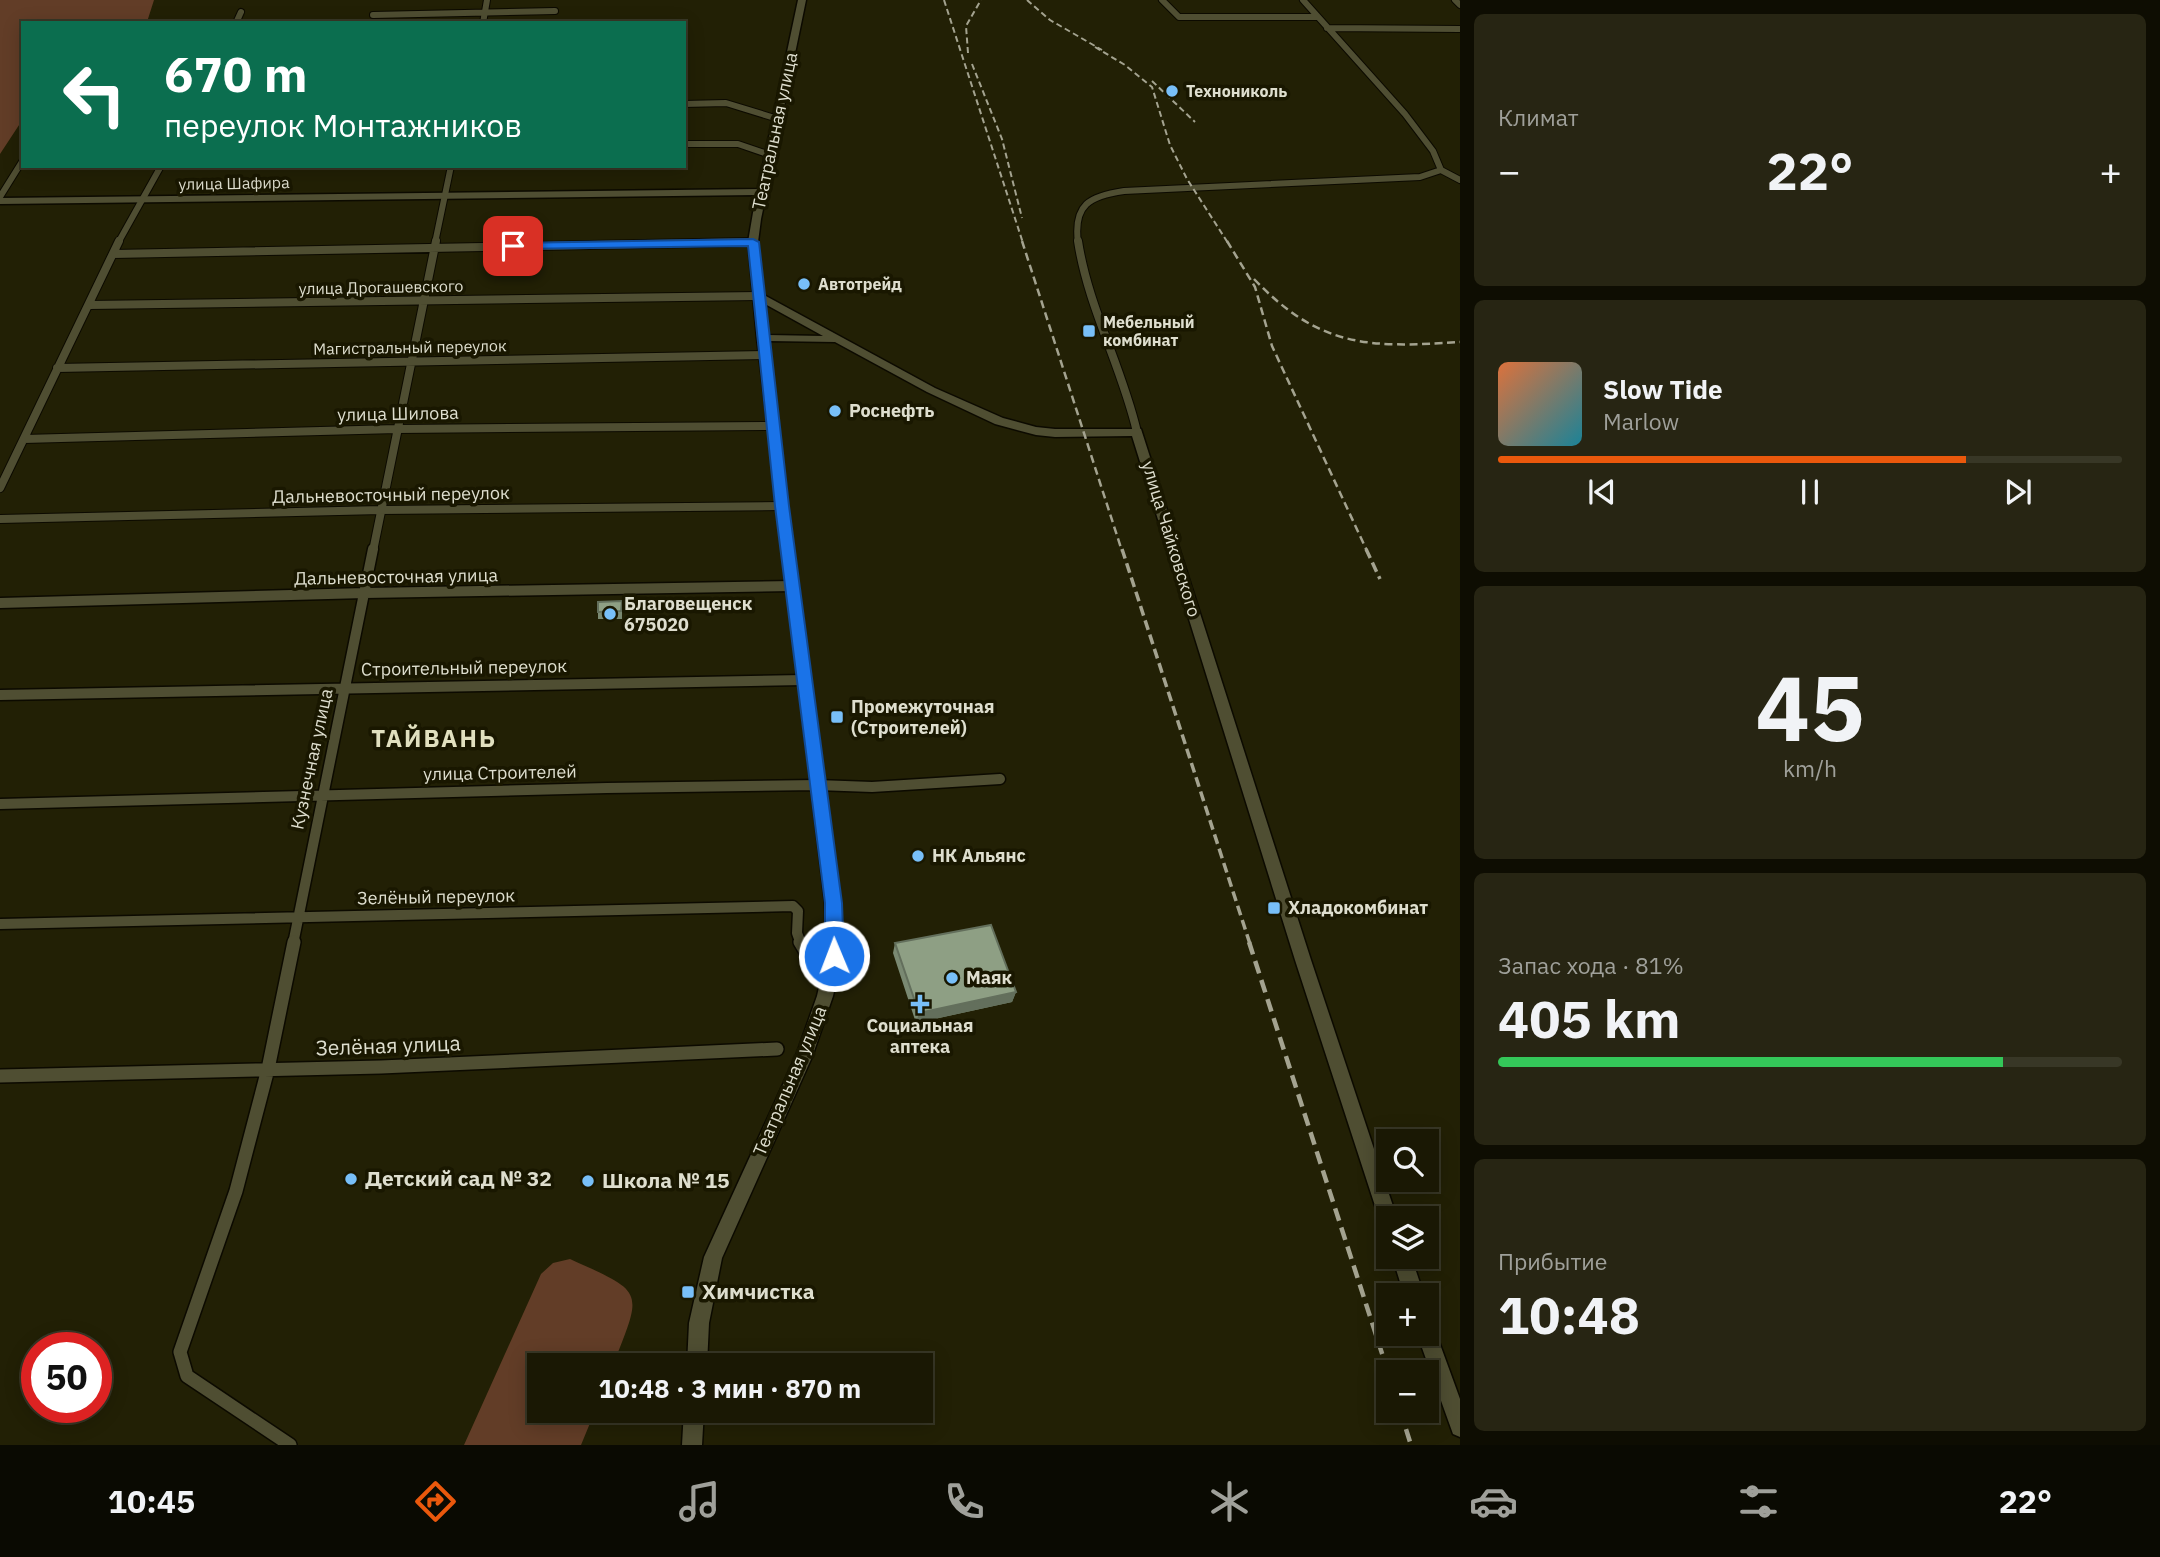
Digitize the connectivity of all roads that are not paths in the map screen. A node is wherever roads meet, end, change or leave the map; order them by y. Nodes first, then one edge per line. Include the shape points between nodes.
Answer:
1 (486, 0) edge
2 (802, 0) edge
3 (1161, 0) edge
4 (1303, 0) edge
5 (1455, 0) edge
6 (1460, 5) edge
7 (555, 11) dead end
8 (241, 12) dead end
9 (485, 14) junction
10 (373, 15) dead end
11 (407, 15) junction
12 (1318, 17) junction
13 (237, 21) edge
14 (406, 21) edge
15 (483, 21) edge
16 (1327, 28) junction
17 (1460, 29) edge
18 (686, 104) edge
19 (778, 119) junction
20 (686, 145) edge
21 (770, 155) junction
22 (21, 163) edge
23 (160, 168) edge
24 (451, 168) edge
25 (1441, 170) junction
26 (1460, 180) edge
27 (762, 192) junction
28 (446, 195) junction
29 (0, 199) edge
30 (143, 200) junction
31 (753, 242) junction
32 (433, 247) junction
33 (113, 254) junction
34 (758, 296) junction
35 (423, 301) junction
36 (89, 305) junction
37 (762, 338) junction
38 (843, 343) junction
39 (764, 355) junction
40 (410, 361) junction
41 (57, 368) junction
42 (773, 426) junction
43 (397, 429) junction
44 (1137, 432) junction
45 (24, 439) junction
46 (0, 488) edge
47 (782, 506) junction
48 (382, 510) junction
49 (0, 519) edge
50 (792, 586) junction
51 (365, 593) junction
52 (0, 603) edge
53 (803, 680) junction
54 (344, 687) junction
55 (0, 695) edge
56 (1000, 779) dead end
57 (817, 785) junction
58 (322, 795) junction
59 (0, 804) edge
60 (298, 918) junction
61 (0, 924) edge
62 (834, 956) junction
63 (777, 1049) dead end
64 (268, 1069) junction
65 (0, 1076) edge
66 (1384, 1206) edge
67 (1431, 1346) edge
68 (697, 1353) edge
69 (693, 1423) edge
70 (1460, 1427) edge
71 (290, 1445) edge
72 (692, 1445) edge

1 - 9 street
2 - 19 street, Театральная улица
3 - 12 street via 1179,17
4 - 12 street
5 - 6 street
7 - 9 street
8 - 13 street
9 - 11 street
9 - 15 street
10 - 11 street
11 - 14 street
12 - 16 street
16 - 17 street
16 - 25 street via 1405,114 1433,151
18 - 19 street via 726,103
19 - 21 street, Театральная улица
20 - 21 street via 738,144
21 - 27 street, Театральная улица
22 - 29 street
23 - 30 street
24 - 28 street, Кузнечная улица
25 - 26 street
25 - 44 street, улица Чайковского via 1420,177 1124,191 1097,195 1086,203 1075,230
27 - 28 street, улица Шафира
27 - 31 street, Театральная улица
28 - 30 street, улица Шафира
28 - 32 street, Кузнечная улица
29 - 30 street, улица Шафира
30 - 33 street
31 - 32 street
31 - 34 street, Театральная улица
32 - 33 street
32 - 35 street, Кузнечная улица
33 - 36 street
34 - 35 street, улица Дрогашевского
34 - 37 street, Театральная улица
34 - 38 street
35 - 36 street, улица Дрогашевского
35 - 40 street, Кузнечная улица
36 - 41 street
37 - 38 street via 808,337
37 - 39 street, Театральная улица
38 - 44 street via 931,390 1021,428 1055,433
39 - 40 street, Магистральный переулок
39 - 42 street, Театральная улица
40 - 41 street, Магистральный переулок
40 - 43 street, Кузнечная улица
41 - 45 street
42 - 43 street, улица Шилова
42 - 47 street, Театральная улица
43 - 45 street, улица Шилова
43 - 48 street, Кузнечная улица
44 - 66 street, улица Чайковского
45 - 46 street
47 - 48 street, Дальневосточный переулок
47 - 50 street, Театральная улица
48 - 49 street, Дальневосточный переулок
48 - 51 street, Кузнечная улица
50 - 51 street, Дальневосточная улица
50 - 53 street, Театральная улица
51 - 52 street, Дальневосточная улица
51 - 54 street, Кузнечная улица
53 - 54 street, Строительный переулок
53 - 57 street, Театральная улица
54 - 55 street, Строительный переулок
54 - 58 street, Кузнечная улица
56 - 57 street, улица Строителей via 872,787
57 - 58 street, улица Строителей
57 - 62 street, Театральная улица via 834,903
58 - 59 street, улица Строителей
58 - 60 street, Кузнечная улица
60 - 61 street, Зелёный переулок
60 - 62 street, Зелёный переулок via 793,906 798,911 799,944 806,952
60 - 64 street, Кузнечная улица
62 - 68 street, Театральная улица via 804,1057 713,1256
63 - 64 street, Зелёная улица
64 - 65 street, Зелёная улица
64 - 71 street, Кузнечная улица via 236,1191 180,1352 187,1376
67 - 70 street
69 - 72 street

